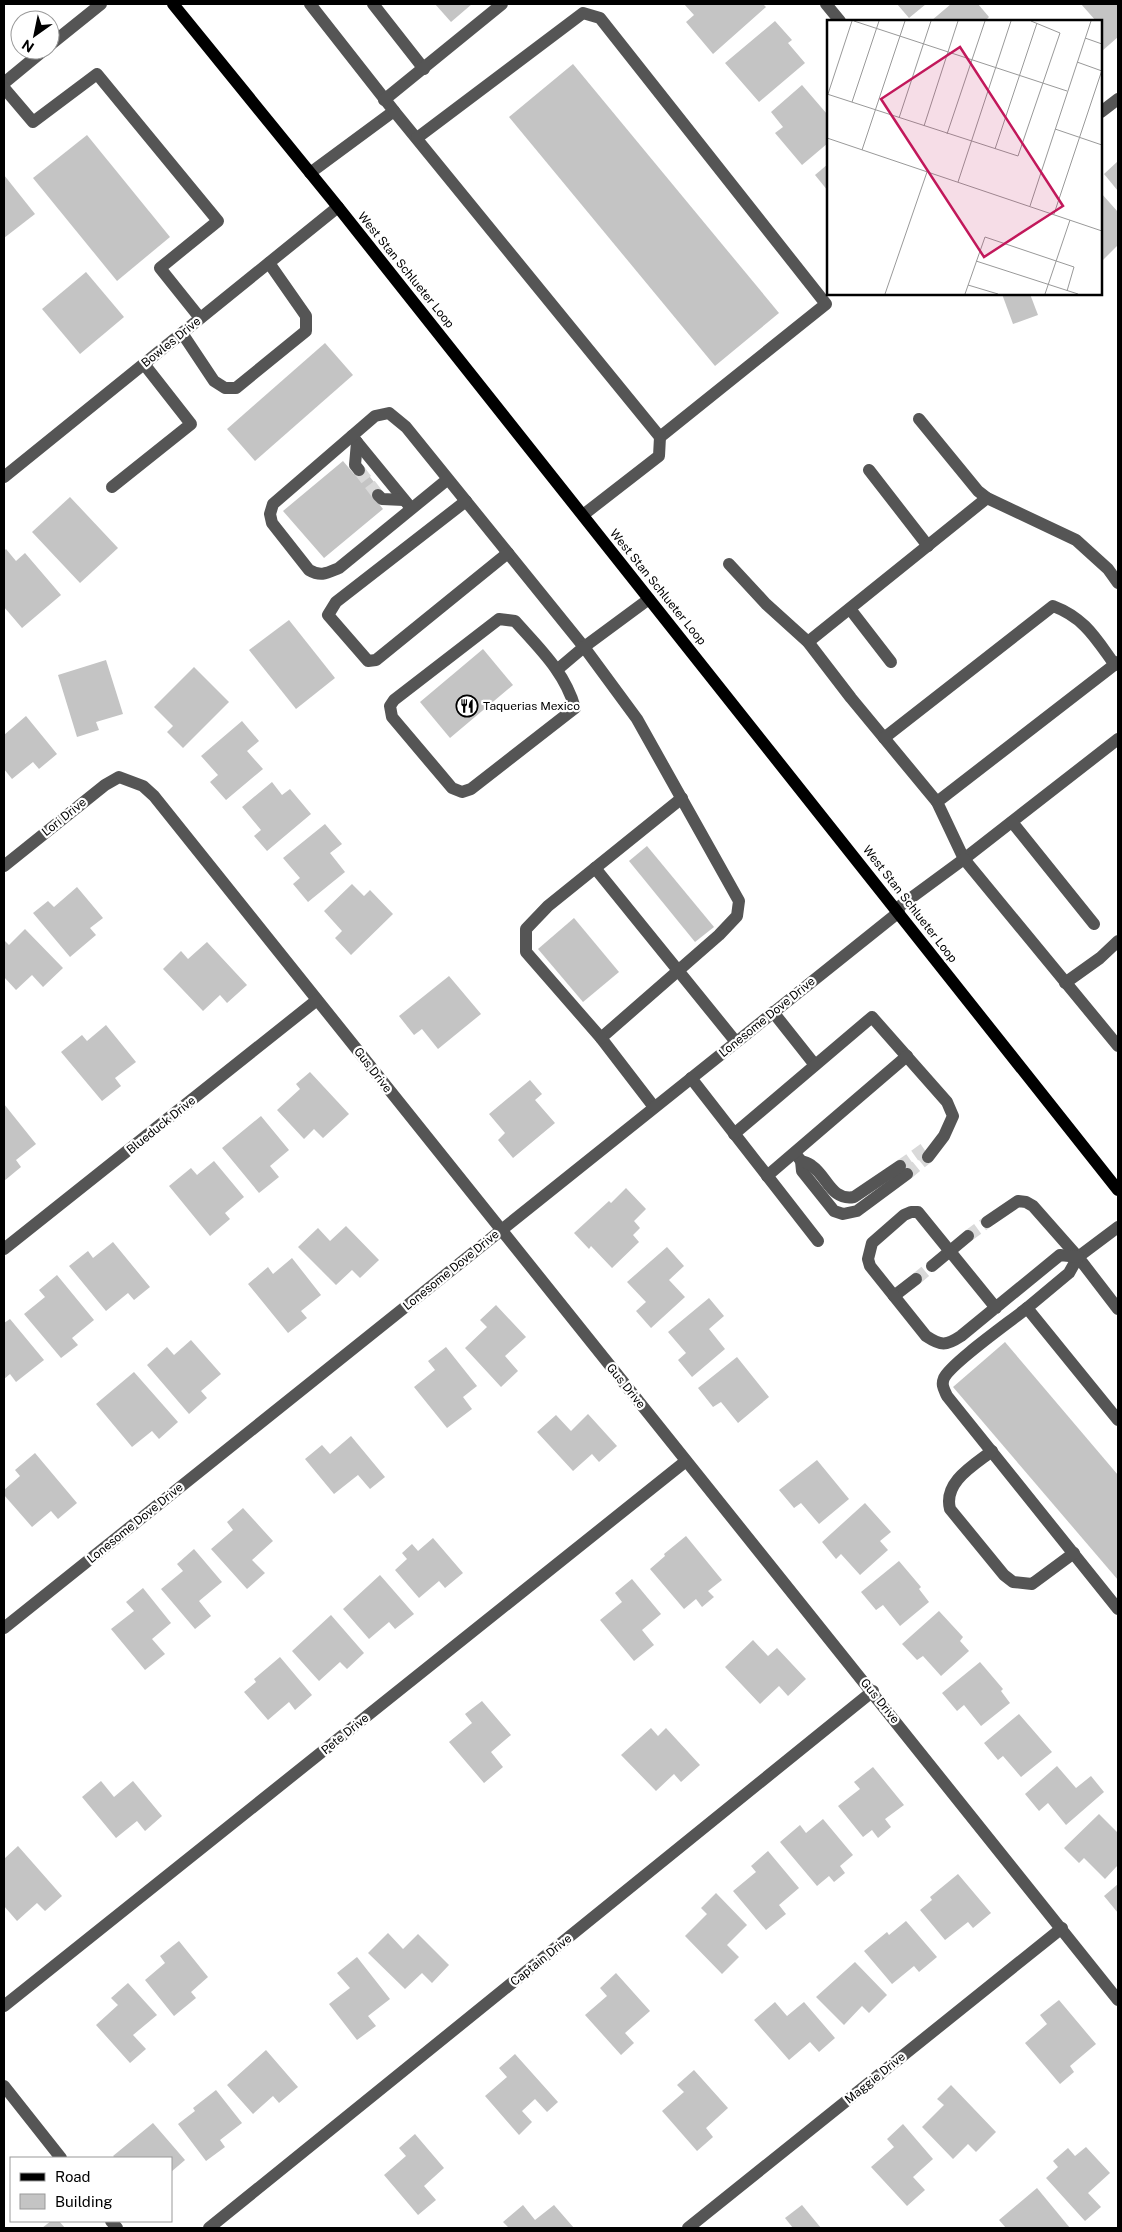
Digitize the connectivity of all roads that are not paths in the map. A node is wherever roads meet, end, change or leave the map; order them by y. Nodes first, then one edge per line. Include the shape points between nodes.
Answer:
1 (102, 4) edge
2 (174, 4) edge
3 (310, 4) edge
4 (373, 4) edge
5 (502, 4) edge
6 (826, 4) edge
7 (839, 20) edge
8 (60, 37) edge
9 (32, 60) edge
10 (424, 69) junction
11 (4, 83) edge
12 (4, 88) edge
13 (1118, 99) edge
14 (384, 100) junction
15 (1102, 111) edge
16 (394, 112) junction
17 (417, 138) junction
18 (310, 173) junction
19 (338, 207) junction
20 (269, 263) junction
21 (200, 318) junction
22 (182, 333) junction
23 (144, 364) junction
24 (919, 418) dead end
25 (660, 437) junction
26 (354, 439) junction
27 (359, 470) tunnel mouth
28 (869, 470) dead end
29 (4, 477) edge
30 (448, 479) junction
31 (112, 486) dead end
32 (378, 495) tunnel mouth
33 (987, 498) junction
34 (466, 501) junction
35 (407, 504) junction
36 (583, 515) junction
37 (928, 546) junction
38 (508, 553) junction
39 (729, 564) dead end
40 (1118, 583) edge
41 (649, 599) junction
42 (850, 608) junction
43 (808, 642) junction
44 (584, 647) junction
45 (891, 662) dead end
46 (1117, 663) edge
47 (558, 669) junction
48 (884, 738) junction
49 (1118, 739) edge
50 (129, 779) joint
51 (682, 798) junction
52 (938, 802) junction
53 (1012, 822) junction
54 (964, 859) junction
55 (4, 866) edge
56 (595, 868) junction
57 (897, 910) junction
58 (1094, 924) dead end
59 (1118, 941) edge
60 (678, 972) junction
61 (1066, 983) junction
62 (317, 1000) junction
63 (773, 1012) junction
64 (601, 1038) junction
65 (736, 1042) junction
66 (1118, 1046) edge
67 (907, 1056) junction
68 (815, 1065) junction
69 (690, 1078) junction
70 (654, 1107) junction
71 (734, 1134) junction
72 (926, 1153) tunnel mouth
73 (798, 1157) junction
74 (904, 1170) tunnel mouth
75 (767, 1176) junction
76 (1118, 1190) edge
77 (986, 1222) tunnel mouth
78 (1118, 1227) edge
79 (500, 1230) junction
80 (968, 1236) tunnel mouth
81 (818, 1241) dead end
82 (4, 1249) edge
83 (950, 1251) junction
84 (1078, 1257) junction
85 (932, 1266) tunnel mouth
86 (916, 1279) tunnel mouth
87 (894, 1296) junction
88 (996, 1308) junction
89 (1027, 1308) junction
90 (1118, 1309) edge
91 (1118, 1420) edge
92 (992, 1451) junction
93 (686, 1461) junction
94 (1074, 1553) junction
95 (1118, 1609) edge
96 (4, 1628) edge
97 (873, 1691) junction
98 (1062, 1928) junction
99 (1118, 2000) edge
100 (4, 2006) edge
101 (4, 2086) edge
102 (60, 2157) edge
103 (209, 2228) edge
104 (688, 2228) edge

1 - 8 street
2 - 18 main road, West Stan Schlueter Loop
3 - 14 street
4 - 10 street
5 - 10 street
6 - 7 street
9 - 11 street
10 - 14 street
12 - 21 street via 33,122 97,74 218,221 160,268
13 - 15 street
14 - 16 street
16 - 17 street
16 - 18 street
17 - 25 street
17 - 25 street via 583,13 600,18 826,304
18 - 19 main road, West Stan Schlueter Loop
19 - 20 street, Bowles Drive
19 - 36 main road, West Stan Schlueter Loop
20 - 21 street, Bowles Drive
20 - 22 street via 306,316 306,331 236,388 225,388 214,381
21 - 22 street, Bowles Drive
22 - 23 street, Bowles Drive
23 - 29 street, Bowles Drive
23 - 31 street via 191,424
24 - 33 street
25 - 36 street via 659,456
26 - 27 street via 355,465
26 - 30 street via 376,416 389,412 406,427
26 - 35 street
26 - 35 street via 273,504 272,523 309,570 323,574 339,568
28 - 37 street
30 - 34 street
30 - 35 street
32 - 35 street via 382,499
33 - 37 street
33 - 40 street via 1076,540 1108,569
34 - 38 street
34 - 38 street via 336,602 328,615 368,661 376,660
36 - 41 main road, West Stan Schlueter Loop
37 - 42 street
38 - 44 street
39 - 43 street via 777,615
41 - 44 street
41 - 57 main road, West Stan Schlueter Loop
42 - 43 street
42 - 45 street
43 - 48 street
44 - 47 street
44 - 51 street via 636,718
46 - 48 street via 1082,622 1053,606
46 - 52 street
47 - 47 street via 515,621 499,619 394,700 390,706 392,717 452,788 462,792 472,789 576,708 571,691
48 - 52 street
49 - 53 street, Lonesome Dove Drive
50 - 55 street, Lori Drive via 119,777 105,785
50 - 62 street, Gus Drive via 154,796
51 - 56 street
51 - 60 street via 739,900 737,916
52 - 54 street
53 - 54 street, Lonesome Dove Drive
53 - 58 street
54 - 57 street, Lonesome Dove Drive
54 - 61 street
56 - 60 street
56 - 64 street via 548,906 526,929 526,952
57 - 63 street, Lonesome Dove Drive
57 - 76 main road, West Stan Schlueter Loop
59 - 61 street
60 - 64 street
60 - 65 street
61 - 66 street
62 - 79 street, Gus Drive
62 - 82 street, Blueduck Drive
63 - 65 street, Lonesome Dove Drive
63 - 68 street
64 - 70 street
65 - 69 street, Lonesome Dove Drive
67 - 68 street via 872,1017
67 - 72 street via 947,1102 953,1116 940,1141
67 - 73 street
68 - 71 street
69 - 70 street, Lonesome Dove Drive
69 - 71 street
70 - 79 street, Lonesome Dove Drive
71 - 75 street
73 - 74 street via 802,1171 834,1211 843,1214 857,1211
73 - 75 street
75 - 81 street
77 - 84 street via 1018,1201 1026,1202
78 - 84 street
79 - 93 street, Gus Drive
79 - 96 street, Lonesome Dove Drive
80 - 83 street
83 - 85 street
83 - 87 street via 918,1212 904,1215 872,1243 868,1258 870,1266
83 - 88 street
84 - 88 street via 1060,1255
84 - 89 street via 1069,1273
84 - 90 street
86 - 87 street
87 - 88 street via 926,1336 944,1344 961,1336
89 - 91 street
89 - 92 street via 954,1366 942,1386
92 - 94 street
92 - 94 street via 953,1484 948,1501 950,1508 1013,1582 1032,1584
93 - 97 street, Gus Drive
93 - 100 street, Pete Drive
94 - 95 street
97 - 98 street, Gus Drive
97 - 103 street, Captain Drive
98 - 99 street, Gus Drive
98 - 104 street, Maggie Drive
101 - 102 street

